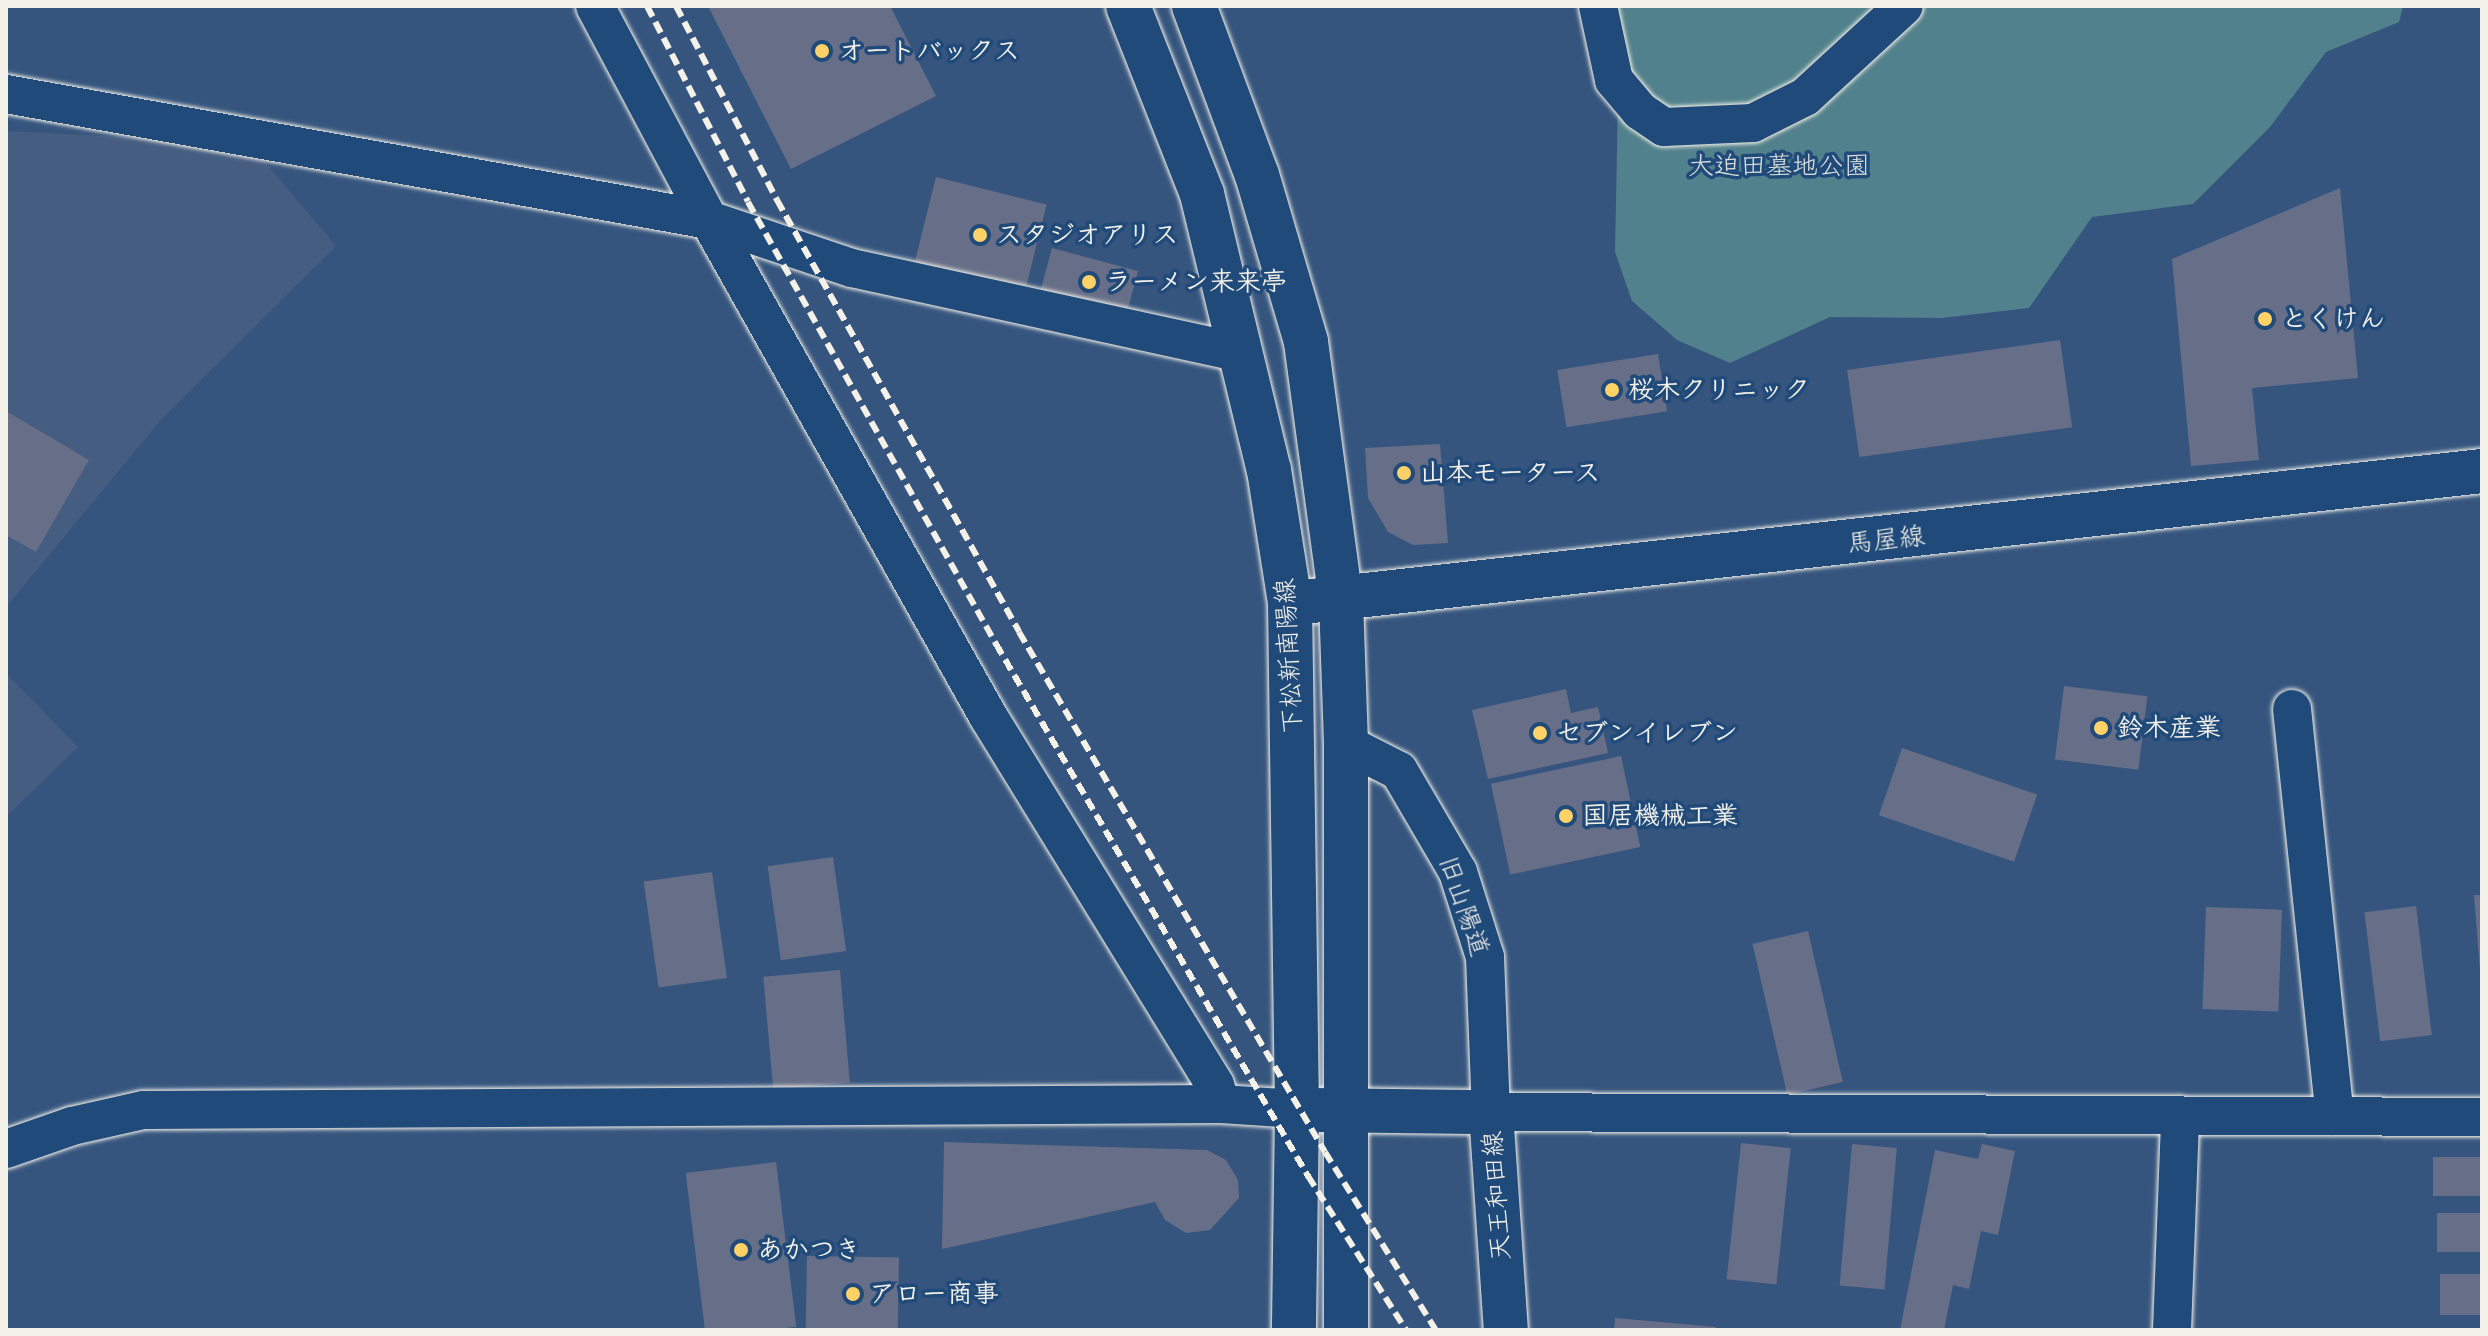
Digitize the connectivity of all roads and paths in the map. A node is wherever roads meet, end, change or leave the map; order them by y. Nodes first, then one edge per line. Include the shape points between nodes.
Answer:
1 (595, 6) edge
2 (1194, 6) edge
3 (1598, 6) edge
4 (1904, 6) edge
5 (1134, 8) edge
6 (6, 94) edge
7 (709, 220) junction
8 (1241, 353) junction
9 (2482, 471) edge
10 (1341, 600) junction
11 (1290, 602) junction
12 (2292, 709) dead end
13 (1346, 744) junction
14 (1221, 1104) junction
15 (1297, 1109) junction
16 (1344, 1111) junction
17 (1491, 1112) junction
18 (2335, 1116) junction
19 (2482, 1117) edge
20 (2180, 1119) junction
21 (6, 1149) edge
22 (1294, 1330) edge
23 (1346, 1330) edge
24 (1506, 1330) edge
25 (2172, 1330) edge

1 - 7 street
2 - 10 main road, 下松新南陽線 via 1257,175 1306,342
3 - 4 street via 1614,80 1640,111 1664,127 1753,123 1805,97
5 - 8 main road, 下松新南陽線 via 1202,194
6 - 7 street
7 - 8 street via 852,268
7 - 14 street via 988,716 1215,1085
8 - 11 main road, 下松新南陽線 via 1269,470
9 - 10 main road, 馬屋線
10 - 11 main road, 馬屋線
10 - 13 main road, 下松新南陽線
11 - 15 main road, 下松新南陽線
12 - 18 street
13 - 16 main road, 下松新南陽線
13 - 17 street, 旧山陽道 via 1399,771 1458,872 1485,957
14 - 15 street
14 - 21 street via 143,1110 72,1126
15 - 16 main road, 天王和田線
15 - 22 main road, 下松新南陽線
16 - 17 main road, 天王和田線
16 - 23 main road, 下松新南陽線
17 - 20 street
17 - 24 main road, 天王和田線
18 - 19 street
18 - 20 street
20 - 25 street

